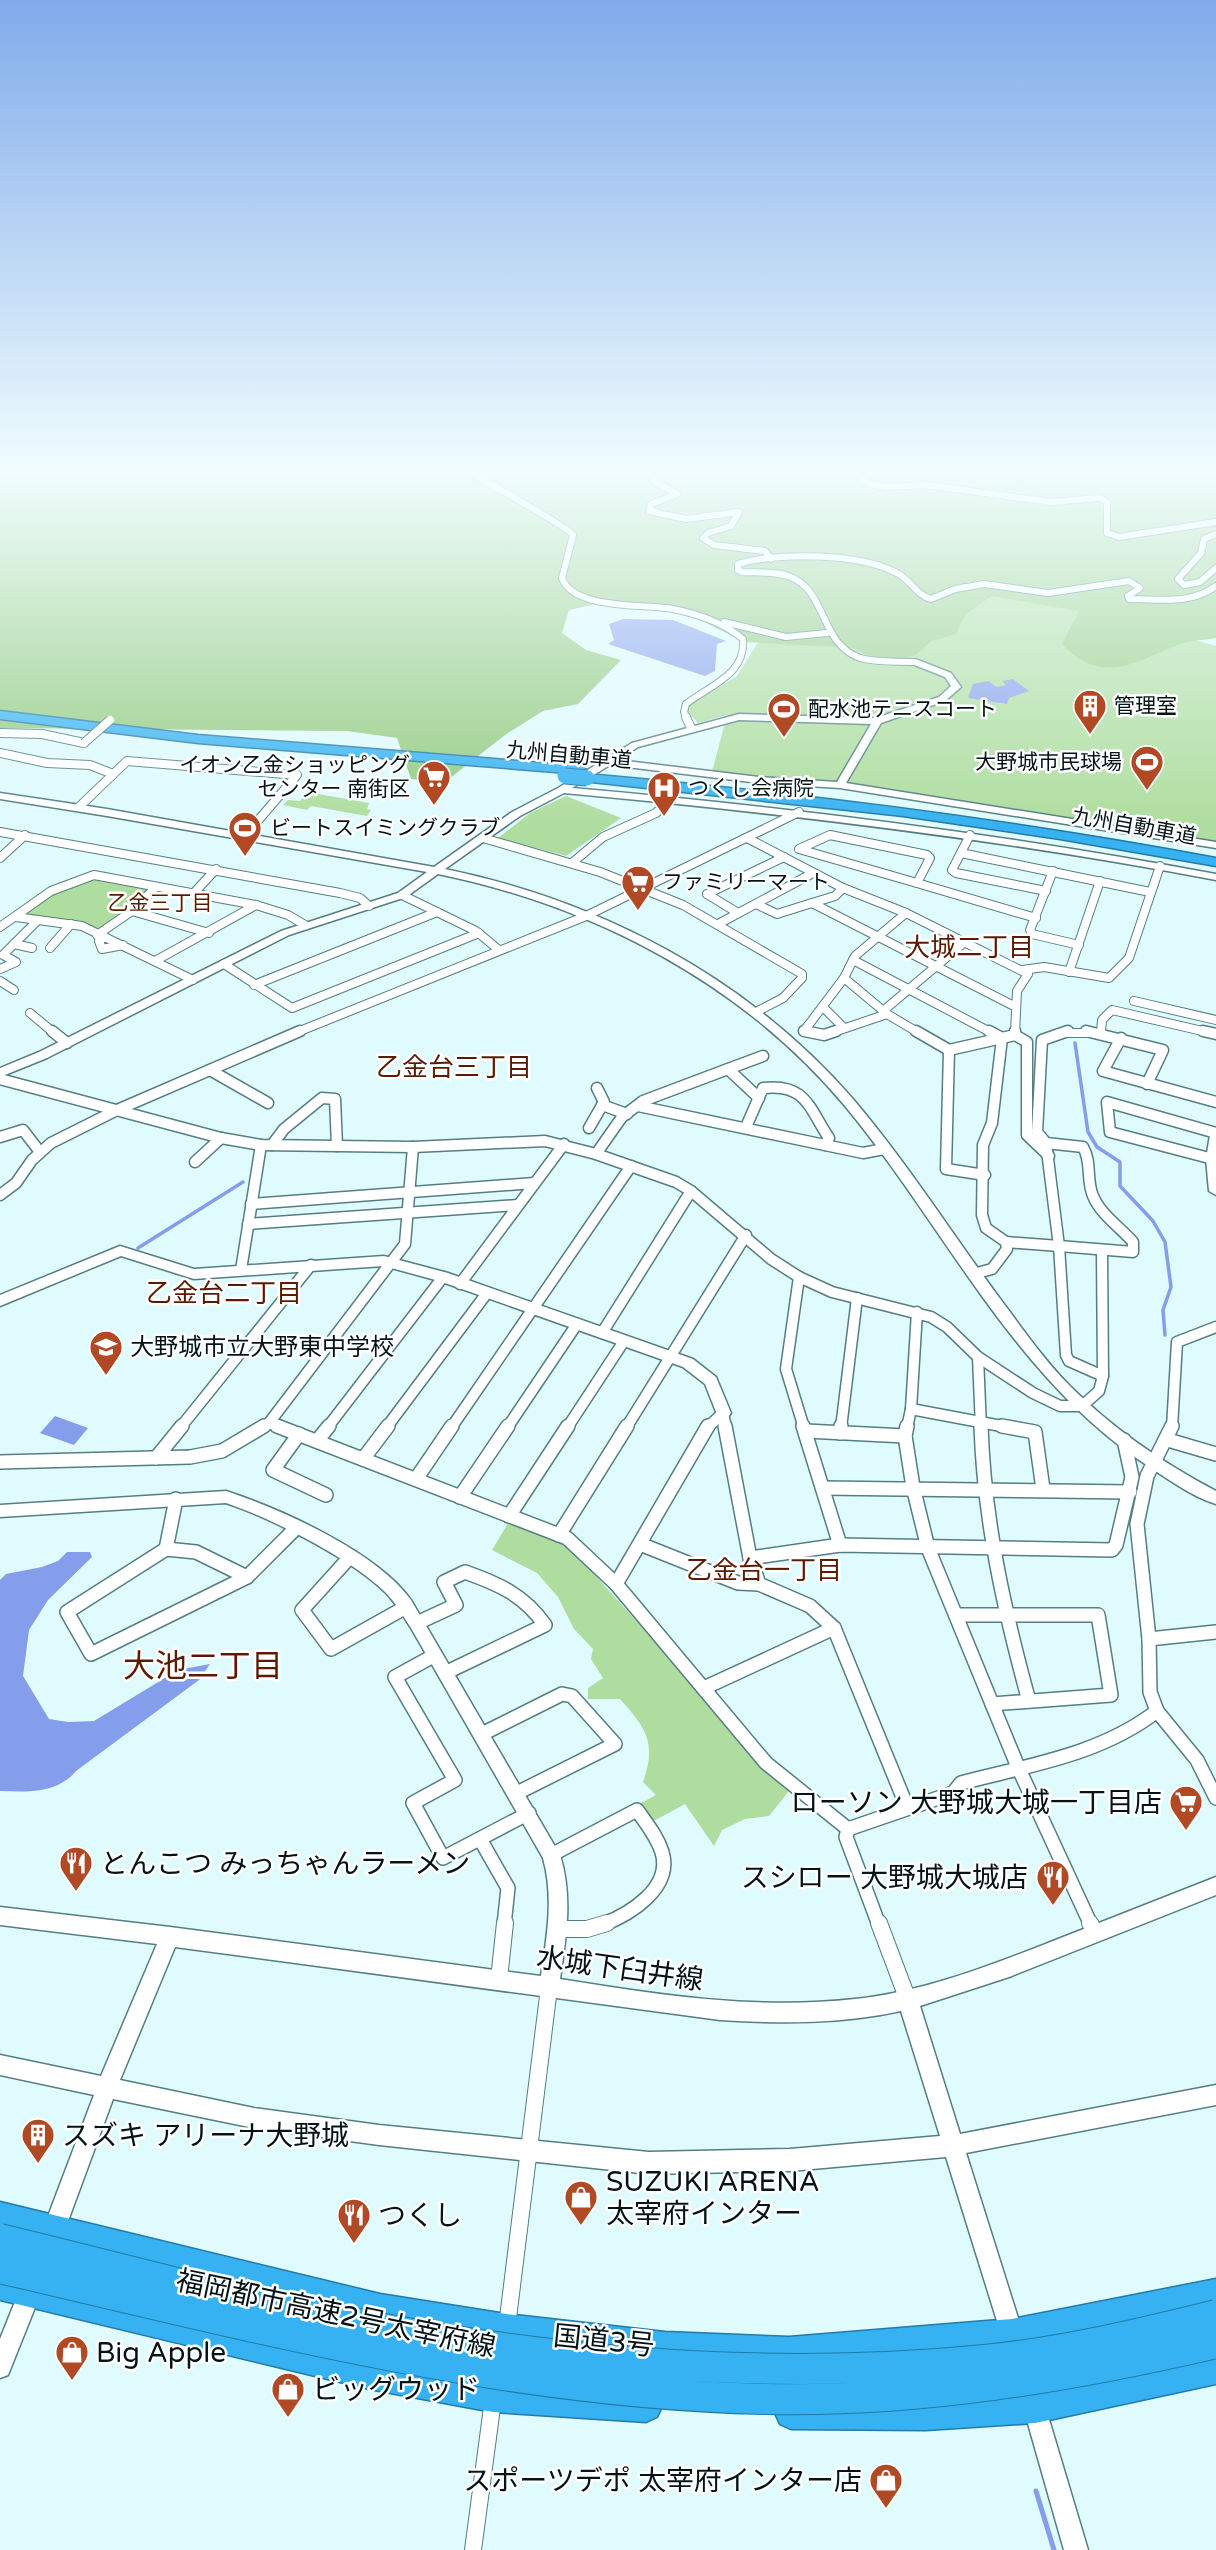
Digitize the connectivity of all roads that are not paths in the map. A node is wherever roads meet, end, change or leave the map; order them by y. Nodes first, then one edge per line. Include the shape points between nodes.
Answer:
1 (569, 588) edge
2 (806, 588) edge
3 (913, 588) edge
4 (960, 588) edge
5 (1014, 588) edge
6 (1079, 588) edge
7 (1140, 588) edge
8 (1213, 588) edge
9 (708, 621) junction
10 (827, 633) junction
11 (915, 662) joint
12 (0, 715) edge
13 (110, 720) dead end
14 (877, 721) junction
15 (0, 722) edge
16 (691, 728) junction
17 (0, 733) edge
18 (0, 753) edge
19 (592, 770) junction
20 (113, 774) junction
21 (564, 783) junction
22 (840, 785) junction
23 (0, 796) edge
24 (669, 799) junction
25 (79, 807) junction
26 (799, 812) junction
27 (0, 832) edge
28 (25, 835) junction
29 (970, 835) junction
30 (244, 837) junction
31 (483, 838) junction
32 (747, 838) junction
33 (1216, 845) edge
34 (799, 849) junction
35 (961, 853) junction
36 (1216, 854) edge
37 (0, 858) edge
38 (782, 858) junction
39 (1216, 862) edge
40 (572, 863) junction
41 (1160, 866) junction
42 (216, 869) junction
43 (438, 871) junction
44 (1053, 871) junction
45 (813, 873) junction
46 (1216, 877) edge
47 (1100, 881) junction
48 (917, 884) junction
49 (156, 887) junction
50 (644, 888) junction
51 (843, 888) junction
52 (1045, 891) junction
53 (1150, 892) junction
54 (194, 893) junction
55 (402, 895) junction
56 (812, 903) junction
57 (756, 904) junction
58 (256, 905) junction
59 (369, 906) junction
60 (132, 911) junction
61 (437, 912) junction
62 (738, 913) junction
63 (906, 913) junction
64 (586, 915) junction
65 (16, 917) junction
66 (1036, 918) junction
67 (36, 922) junction
68 (720, 923) junction
69 (71, 924) junction
70 (306, 925) junction
71 (0, 927) edge
72 (208, 933) junction
73 (479, 933) junction
74 (101, 936) junction
75 (878, 937) junction
76 (966, 941) junction
77 (14, 944) junction
78 (1079, 945) junction
79 (32, 948) dead end
80 (50, 948) dead end
81 (499, 950) junction
82 (853, 960) junction
83 (155, 961) junction
84 (224, 964) junction
85 (937, 967) junction
86 (0, 969) edge
87 (1023, 970) junction
88 (1069, 971) junction
89 (844, 978) junction
90 (193, 980) junction
91 (0, 981) edge
92 (254, 985) junction
93 (911, 989) junction
94 (14, 990) dead end
95 (1134, 1001) dead end
96 (823, 1007) junction
97 (1016, 1007) junction
98 (756, 1012) junction
99 (885, 1012) junction
100 (30, 1013) dead end
101 (1216, 1020) edge
102 (844, 1028) junction
103 (1101, 1032) junction
104 (1216, 1034) edge
105 (1015, 1035) junction
106 (1002, 1038) junction
107 (1121, 1038) junction
108 (67, 1043) junction
109 (949, 1050) junction
110 (763, 1056) dead end
111 (728, 1069) junction
112 (211, 1070) junction
113 (0, 1073) edge
114 (0, 1079) edge
115 (1147, 1084) junction
116 (597, 1088) dead end
117 (759, 1098) junction
118 (1216, 1102) edge
119 (268, 1103) dead end
120 (602, 1105) junction
121 (638, 1106) junction
122 (117, 1110) junction
123 (626, 1114) junction
124 (746, 1127) junction
125 (589, 1128) dead end
126 (0, 1137) edge
127 (221, 1138) junction
128 (1046, 1143) junction
129 (564, 1144) junction
130 (267, 1145) junction
131 (825, 1145) junction
132 (1215, 1145) edge
133 (337, 1146) junction
134 (413, 1147) junction
135 (884, 1149) junction
136 (40, 1152) junction
137 (596, 1154) junction
138 (1051, 1158) junction
139 (195, 1162) dead end
140 (631, 1166) junction
141 (985, 1175) junction
142 (1215, 1183) edge
143 (534, 1184) junction
144 (691, 1191) junction
145 (410, 1194) junction
146 (0, 1195) edge
147 (251, 1205) junction
148 (518, 1205) junction
149 (409, 1211) junction
150 (248, 1223) junction
151 (746, 1236) junction
152 (1006, 1242) junction
153 (1059, 1246) junction
154 (1102, 1251) junction
155 (393, 1263) junction
156 (311, 1265) junction
157 (241, 1270) junction
158 (977, 1273) junction
159 (443, 1278) junction
160 (799, 1278) junction
161 (460, 1284) junction
162 (487, 1293) junction
163 (857, 1298) junction
164 (0, 1301) edge
165 (533, 1309) junction
166 (917, 1312) junction
167 (577, 1324) junction
168 (1216, 1327) edge
169 (602, 1333) junction
170 (624, 1341) junction
171 (671, 1357) junction
172 (978, 1357) junction
173 (1103, 1376) junction
174 (1082, 1406) junction
175 (911, 1409) junction
176 (723, 1413) junction
177 (979, 1422) junction
178 (269, 1423) junction
179 (806, 1431) junction
180 (840, 1433) junction
181 (299, 1434) junction
182 (905, 1436) junction
183 (1124, 1440) junction
184 (1168, 1440) junction
185 (317, 1441) junction
186 (1216, 1454) edge
187 (156, 1458) junction
188 (363, 1459) junction
189 (0, 1462) edge
190 (1153, 1463) junction
191 (415, 1479) junction
192 (913, 1487) junction
193 (823, 1488) junction
194 (983, 1488) junction
195 (1043, 1489) junction
196 (1130, 1492) junction
197 (326, 1495) dead end
198 (460, 1497) junction
199 (1216, 1498) edge
200 (176, 1499) junction
201 (0, 1511) edge
202 (509, 1516) junction
203 (296, 1528) junction
204 (559, 1535) junction
205 (640, 1544) junction
206 (840, 1545) junction
207 (928, 1548) junction
208 (166, 1549) junction
209 (992, 1549) junction
210 (349, 1558) junction
211 (750, 1558) junction
212 (247, 1577) junction
213 (616, 1584) junction
214 (759, 1584) junction
215 (406, 1607) junction
216 (1005, 1613) junction
217 (956, 1615) junction
218 (417, 1623) junction
219 (834, 1628) junction
220 (1216, 1632) edge
221 (1149, 1639) junction
222 (435, 1655) junction
223 (445, 1673) junction
224 (704, 1688) junction
225 (1029, 1701) junction
226 (992, 1704) junction
227 (1157, 1711) junction
228 (482, 1734) junction
229 (1018, 1767) junction
230 (517, 1793) junction
231 (1216, 1798) edge
232 (907, 1807) junction
233 (529, 1813) junction
234 (848, 1829) junction
235 (480, 1839) junction
236 (551, 1855) junction
237 (1216, 1886) edge
238 (0, 1916) edge
239 (557, 1929) junction
240 (1095, 1933) junction
241 (170, 1936) junction
242 (499, 1979) junction
243 (550, 1988) junction
244 (908, 2000) junction
245 (0, 2066) edge
246 (106, 2090) junction
247 (1216, 2095) edge
248 (951, 2147) junction
249 (530, 2152) junction
250 (0, 2217) edge
251 (54, 2229) junction
252 (0, 2239) edge
253 (0, 2268) edge
254 (15, 2289) edge
255 (1216, 2294) edge
256 (1216, 2315) edge
257 (506, 2329) junction
258 (1012, 2334) junction
259 (1216, 2343) edge
260 (0, 2367) edge
261 (1216, 2368) edge
262 (493, 2396) junction
263 (1035, 2407) junction
264 (473, 2550) edge
265 (1076, 2550) edge

1 - 9 street via 602,602 673,609
2 - 10 street via 813,594
3 - 4 street via 931,599
5 - 6 street via 1043,593
7 - 8 street via 1129,599 1202,597
9 - 10 street via 786,637
9 - 16 street via 734,632 745,643 732,674 687,704 684,712
10 - 11 street via 853,656
11 - 14 street via 948,675 956,687 942,699
12 - 19 highway, 九州自動車道 via 174,737
13 - 17 street, bridge via 84,744 42,734
14 - 16 street via 753,716
14 - 22 street
15 - 21 highway, 九州自動車道
16 - 19 street via 635,745
18 - 20 street via 55,764 90,765
19 - 21 highway, 九州自動車道, bridge
19 - 21 street
19 - 22 street
19 - 36 highway, 九州自動車道 via 941,809
19 - 39 highway, 九州自動車道 via 1088,838
20 - 25 street
20 - 30 street via 130,761 297,775
21 - 24 street
21 - 31 street
22 - 33 street
23 - 25 street
24 - 26 street
24 - 40 street via 656,813 603,837
25 - 30 street
26 - 29 street
26 - 32 street
27 - 28 street
28 - 37 street
28 - 42 street
29 - 35 street
29 - 41 street
30 - 43 street
31 - 40 street
31 - 43 street
32 - 38 street
32 - 50 street
34 - 38 street
34 - 48 street
34 - 48 street via 830,835 927,855 930,858
35 - 44 street
35 - 52 street via 953,870 956,873
38 - 45 street
38 - 62 street via 707,894
40 - 50 street
41 - 46 street
41 - 53 street
42 - 54 street
42 - 59 street via 353,896
43 - 55 street
43 - 64 street via 484,881
44 - 47 street
44 - 52 street
45 - 51 street
45 - 57 street
47 - 53 street
47 - 78 street
48 - 66 street
49 - 54 street
49 - 60 street
49 - 65 street via 88,876 51,891
50 - 64 street
50 - 68 street
51 - 56 street via 835,896
51 - 63 street
52 - 66 street
53 - 88 street via 1124,966 1109,978
54 - 58 street
55 - 59 street
55 - 61 street
56 - 57 street via 777,914
56 - 75 street
57 - 62 street
58 - 70 street
58 - 72 street
59 - 70 street
60 - 72 street
60 - 74 street
61 - 73 street
61 - 92 street
62 - 68 street
63 - 75 street
63 - 76 street
64 - 81 street
64 - 98 street via 678,961
65 - 67 street
65 - 71 street
66 - 78 street via 1032,934
67 - 69 street
67 - 77 street
68 - 98 street via 802,974 783,998
69 - 74 street
69 - 80 street
70 - 84 street
72 - 83 street
73 - 81 street
73 - 92 street via 292,1008
74 - 83 street via 102,949 123,945
75 - 82 street
75 - 85 street
76 - 85 street
76 - 87 street
77 - 79 street
77 - 86 street via 3,955 16,962
78 - 88 street
81 - 112 street
82 - 89 street
82 - 93 street
83 - 90 street
84 - 90 street
84 - 92 street
85 - 93 street
85 - 97 street
87 - 88 street
87 - 97 street via 1028,977 1017,991
89 - 96 street
89 - 99 street
90 - 108 street
91 - 94 street
93 - 99 street
93 - 106 street
95 - 101 street
96 - 102 street
96 - 102 street via 804,1031 824,1035
97 - 105 street
98 - 135 street via 821,1071
99 - 102 street
99 - 109 street
100 - 108 street
103 - 104 street via 1102,1020 1112,1010
103 - 107 street
103 - 128 street via 1051,1033 1042,1040 1037,1132
105 - 106 street
105 - 138 street via 1027,1042 1027,1135
106 - 109 street
106 - 141 street via 992,1124 983,1145
107 - 115 street via 1163,1050
107 - 115 street via 1103,1071
108 - 113 street
109 - 141 street via 946,1169
110 - 111 street
111 - 117 street
111 - 121 street
112 - 119 street
112 - 122 street
114 - 122 street
115 - 118 street
116 - 120 street
117 - 124 street
117 - 131 street via 763,1088 782,1084 802,1093 829,1138
120 - 123 street
120 - 125 street
121 - 123 street
121 - 124 street
122 - 127 street
122 - 136 street
123 - 137 street
124 - 131 street
126 - 136 street via 23,1130
127 - 130 street
127 - 139 street
128 - 138 street
128 - 154 street via 1083,1147 1088,1154 1092,1195 1110,1221 1133,1242 1133,1252
129 - 134 street via 532,1141
129 - 137 street
129 - 143 street
130 - 133 street
130 - 133 street via 322,1098 335,1099
130 - 147 street
131 - 135 street via 863,1153
132 - 132 street via 1107,1102 1110,1132
132 - 142 street
133 - 134 street
134 - 145 street
135 - 158 street
136 - 146 street via 16,1183
137 - 140 street
138 - 153 street
140 - 144 street
140 - 165 street
141 - 152 street via 982,1215 986,1228
143 - 145 street
143 - 148 street
144 - 151 street
144 - 169 street
145 - 147 street
145 - 149 street
147 - 150 street
148 - 149 street
148 - 161 street
149 - 150 street
149 - 155 street via 405,1244
150 - 157 street
151 - 160 street
151 - 171 street
152 - 153 street
152 - 158 street via 1007,1249 992,1269
153 - 154 street
153 - 173 street via 1066,1354 1069,1362
154 - 173 street
155 - 156 street
155 - 159 street
155 - 178 street
156 - 157 street
156 - 187 street
157 - 164 street via 188,1273 120,1251
158 - 174 street via 1047,1370
159 - 161 street
159 - 185 street
160 - 163 street
160 - 179 street via 786,1369
161 - 162 street
162 - 165 street
162 - 188 street
163 - 166 street
163 - 180 street
165 - 167 street
165 - 191 street
166 - 172 street via 947,1327
166 - 175 street
167 - 169 street
167 - 198 street
168 - 184 street via 1177,1342
169 - 170 street
170 - 171 street
170 - 202 street
171 - 176 street via 712,1381
171 - 204 street
172 - 174 street via 1050,1402
172 - 177 street
173 - 174 street via 1099,1391
174 - 183 street
175 - 177 street
175 - 182 street
176 - 205 street via 710,1422
176 - 211 street
177 - 194 street
177 - 195 street via 1035,1432
178 - 181 street
178 - 187 street via 222,1451
179 - 180 street
179 - 193 street
180 - 182 street
181 - 185 street
181 - 197 street via 274,1470
182 - 192 street
183 - 190 street
183 - 196 street via 1132,1477
184 - 186 street
184 - 190 street
185 - 188 street
187 - 189 street
188 - 191 street
190 - 199 street
190 - 221 street via 1137,1524
191 - 198 street
192 - 193 street
192 - 194 street
192 - 207 street
193 - 206 street
194 - 195 street
194 - 209 street
195 - 196 street
196 - 209 street via 1112,1550
198 - 202 street
200 - 201 street
200 - 203 street via 239,1500
200 - 208 street
202 - 204 street
203 - 210 street
203 - 212 street
204 - 213 street
205 - 213 street
205 - 214 street via 738,1583
206 - 207 street
206 - 211 street
207 - 209 street
207 - 217 street
208 - 212 street via 196,1552
208 - 212 street via 67,1612 91,1654
209 - 216 street
210 - 215 street via 392,1589
210 - 215 street via 302,1610 331,1649
211 - 214 street
213 - 224 street
214 - 219 street via 810,1606
215 - 218 street
216 - 217 street
216 - 225 street
216 - 225 street via 1098,1615 1111,1695
217 - 226 street
218 - 222 street
218 - 223 street via 456,1605 443,1582 465,1572 519,1593 545,1625
219 - 224 street
219 - 232 street
220 - 221 street
221 - 227 street via 1150,1692
222 - 223 street
222 - 235 street via 395,1677 455,1780 413,1803 443,1858
223 - 228 street
224 - 234 street via 766,1763
225 - 226 street
226 - 229 street
227 - 229 street via 1139,1728 1090,1749
227 - 231 street via 1197,1760
228 - 230 street
228 - 230 street via 562,1694 572,1696 615,1744
229 - 232 street via 961,1783 953,1793
229 - 240 street
230 - 233 street
232 - 234 street
233 - 235 street
233 - 236 street
234 - 244 street via 846,1838
235 - 242 street via 508,1888
236 - 239 street via 558,1874
236 - 239 street via 637,1810 661,1848 664,1866 653,1891 626,1913 594,1928
237 - 240 street, 水城下臼井線
238 - 241 street, 水城下臼井線
239 - 243 street
240 - 244 street, 水城下臼井線 via 964,1985
241 - 242 street, 水城下臼井線
241 - 246 street
242 - 243 street, 水城下臼井線
243 - 244 street, 水城下臼井線 via 762,2012 855,2009
243 - 249 street
244 - 248 street
245 - 246 street
246 - 249 street via 254,2118
246 - 251 street
247 - 248 street
248 - 249 street via 790,2160 649,2163
248 - 258 street
249 - 257 street
250 - 251 highway, 国道3号
251 - 254 street
251 - 257 highway, 国道3号 via 380,2309
252 - 256 highway, 福岡都市高速2号太宰府線, bridge via 372,2327 502,2348 681,2366 873,2367 986,2360 1106,2342
253 - 259 highway, 福岡都市高速2号太宰府線, bridge via 367,2351 499,2375 678,2395 770,2399 993,2388
254 - 260 street
254 - 262 highway via 369,2373
255 - 258 highway, 国道3号
257 - 258 highway, 国道3号 via 665,2347 789,2352
258 - 263 street
261 - 263 highway
262 - 263 highway via 803,2414 926,2414
262 - 264 street
263 - 265 street

